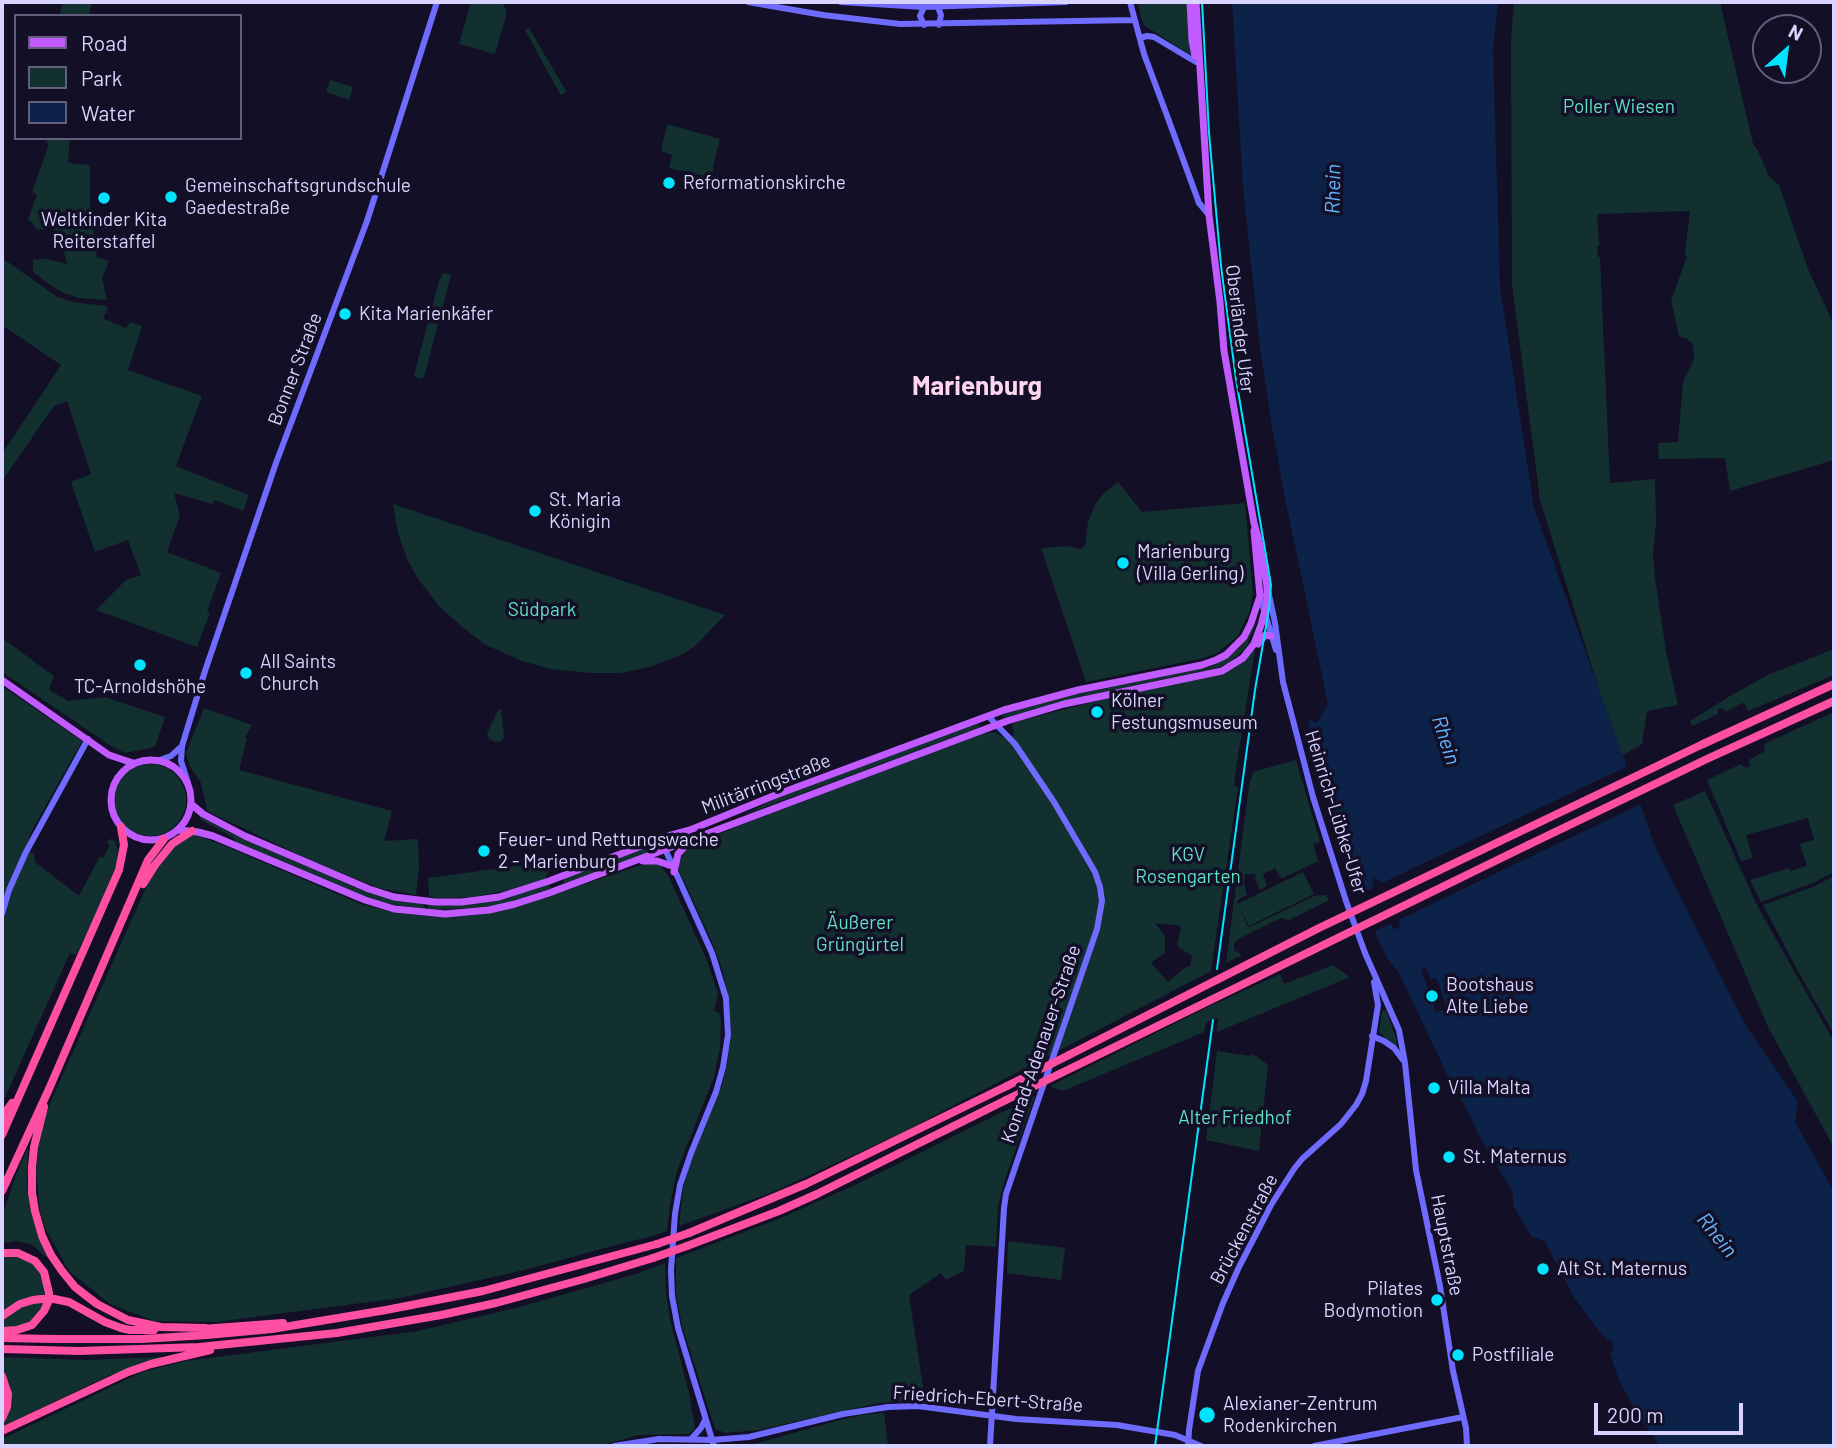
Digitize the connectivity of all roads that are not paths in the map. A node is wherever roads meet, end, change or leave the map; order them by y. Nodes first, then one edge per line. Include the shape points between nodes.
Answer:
1 (437, 2) edge
2 (748, 2) edge
3 (841, 2) edge
4 (1066, 2) edge
5 (1130, 2) edge
6 (1190, 2) edge
7 (1196, 2) edge
8 (924, 7) junction
9 (938, 7) junction
10 (1135, 20) junction
11 (939, 24) junction
12 (924, 25) junction
13 (1140, 38) junction
14 (1196, 62) junction
15 (1200, 73) junction
16 (1209, 215) junction
17 (1254, 523) junction
18 (1267, 586) junction
19 (1260, 596) junction
20 (1264, 612) junction
21 (1271, 636) junction
22 (1249, 651) junction
23 (1279, 658) junction
24 (2, 680) edge
25 (1834, 684) edge
26 (1834, 701) edge
27 (988, 716) junction
28 (997, 725) junction
29 (88, 739) junction
30 (182, 747) junction
31 (109, 755) junction
32 (157, 761) junction
33 (134, 763) junction
34 (117, 778) junction
35 (188, 783) junction
36 (191, 804) junction
37 (121, 827) junction
38 (178, 830) junction
39 (192, 831) junction
40 (691, 834) junction
41 (164, 838) junction
42 (649, 843) junction
43 (664, 849) junction
44 (635, 861) junction
45 (673, 869) junction
46 (133, 897) junction
47 (2, 914) edge
48 (1372, 972) junction
49 (1372, 1036) junction
50 (1405, 1063) junction
51 (22, 1086) junction
52 (49, 1089) junction
53 (2, 1117) edge
54 (2, 1135) edge
55 (3, 1188) edge
56 (2, 1198) edge
57 (2, 1253) edge
58 (2, 1316) edge
59 (304, 1324) junction
60 (205, 1328) junction
61 (2, 1331) edge
62 (2, 1338) edge
63 (233, 1344) junction
64 (3, 1349) edge
65 (2, 1376) edge
66 (993, 1416) junction
67 (1463, 1417) junction
68 (2, 1418) edge
69 (705, 1420) junction
70 (2, 1431) edge
71 (691, 1439) junction
72 (713, 1443) edge
73 (727, 1443) edge
74 (1189, 1443) edge
75 (614, 1446) edge
76 (990, 1446) edge
77 (1201, 1446) edge
78 (1314, 1446) edge
79 (1467, 1446) edge

1 - 30 main road, Bonner Straße via 367,220 260,508
2 - 12 main road
3 - 8 main road
4 - 9 main road
5 - 10 main road
6 - 14 main road, Oberländer Ufer
7 - 15 main road, Oberländer Ufer
8 - 9 main road
8 - 12 main road via 920,16
9 - 11 main road
10 - 11 main road
10 - 13 main road
11 - 12 main road
13 - 14 main road via 1154,37
13 - 16 main road via 1199,203
14 - 15 main road, Oberländer Ufer
15 - 16 main road, Oberländer Ufer
16 - 17 main road, Oberländer Ufer via 1224,351
17 - 18 main road, Oberländer Ufer
17 - 19 main road, Militärringstraße
18 - 20 main road
18 - 23 main road, Heinrich-Lübke-Ufer
19 - 20 main road, Heinrich-Lübke-Ufer
19 - 27 main road, Militärringstraße via 1244,637 1216,660 1078,690
20 - 21 main road, Heinrich-Lübke-Ufer
20 - 22 main road
21 - 22 main road, Militärringstraße via 1262,637
21 - 23 main road, Heinrich-Lübke-Ufer
22 - 28 main road, Militärringstraße via 1222,671 1064,704
23 - 48 main road, Heinrich-Lübke-Ufer via 1312,797
24 - 29 main road
25 - 59 highway, bridge via 1319,928 806,1184 689,1233 483,1291
26 - 63 highway, bridge via 1349,931 779,1210 653,1258 442,1315
27 - 28 main road, Konrad-Adenauer-Straße
27 - 40 main road, Militärringstraße via 773,796
28 - 40 main road, Militärringstraße
28 - 66 main road, Konrad-Adenauer-Straße via 1015,744 1080,846 1097,878 1102,901 1097,929 1006,1194
29 - 31 main road
29 - 47 main road via 26,852
30 - 32 main road
30 - 35 main road, Bonner Straße
31 - 33 main road
31 - 34 main road
32 - 33 main road
32 - 35 main road via 176,770
33 - 34 main road
34 - 37 main road via 110,802
35 - 36 main road
36 - 38 main road
36 - 42 main road, Militärringstraße via 214,821 309,864 369,889 423,901 499,897
37 - 41 main road via 149,841
37 - 51 highway via 122,862
38 - 39 main road, Militärringstraße
38 - 41 main road
39 - 44 main road, Militärringstraße via 365,900 428,913 508,906
39 - 46 highway via 172,844
40 - 42 main road, Militärringstraße
40 - 43 main road, Militärringstraße
40 - 45 main road
41 - 46 highway via 148,860
42 - 43 main road
43 - 44 main road, Militärringstraße
43 - 45 main road
44 - 45 main road via 657,860
45 - 69 main road via 712,953 727,1018 722,1074 682,1176 671,1270 680,1336
46 - 52 highway
48 - 49 main road, Brückenstraße via 1378,1005
48 - 50 main road, Hauptstraße via 1399,1030
49 - 50 main road via 1394,1048
49 - 74 main road, Brückenstraße via 1366,1081 1356,1105 1294,1169 1239,1267 1198,1371
50 - 67 main road, Hauptstraße via 1416,1166
51 - 53 highway
51 - 54 highway
52 - 55 highway
52 - 60 highway via 34,1147 32,1181 38,1223 56,1262 83,1294 120,1317 148,1325
55 - 56 highway
57 - 61 highway via 18,1253 35,1261 50,1293 44,1311 32,1325
58 - 60 highway, bridge via 20,1304 54,1299 131,1330
59 - 60 highway
59 - 62 highway via 174,1337
63 - 64 highway via 138,1350
63 - 70 highway via 128,1372
65 - 68 highway via 8,1394
66 - 73 main road, Friedrich-Ebert-Straße via 918,1406 888,1407
66 - 74 main road, Friedrich-Ebert-Straße via 1098,1423 1154,1431
66 - 76 main road, Konrad-Adenauer-Straße
67 - 78 main road
67 - 79 main road, Hauptstraße
69 - 71 main road
69 - 72 main road
71 - 72 main road, Friedrich-Ebert-Straße
71 - 75 main road, Friedrich-Ebert-Straße
72 - 73 main road, Friedrich-Ebert-Straße
74 - 77 main road, Friedrich-Ebert-Straße

